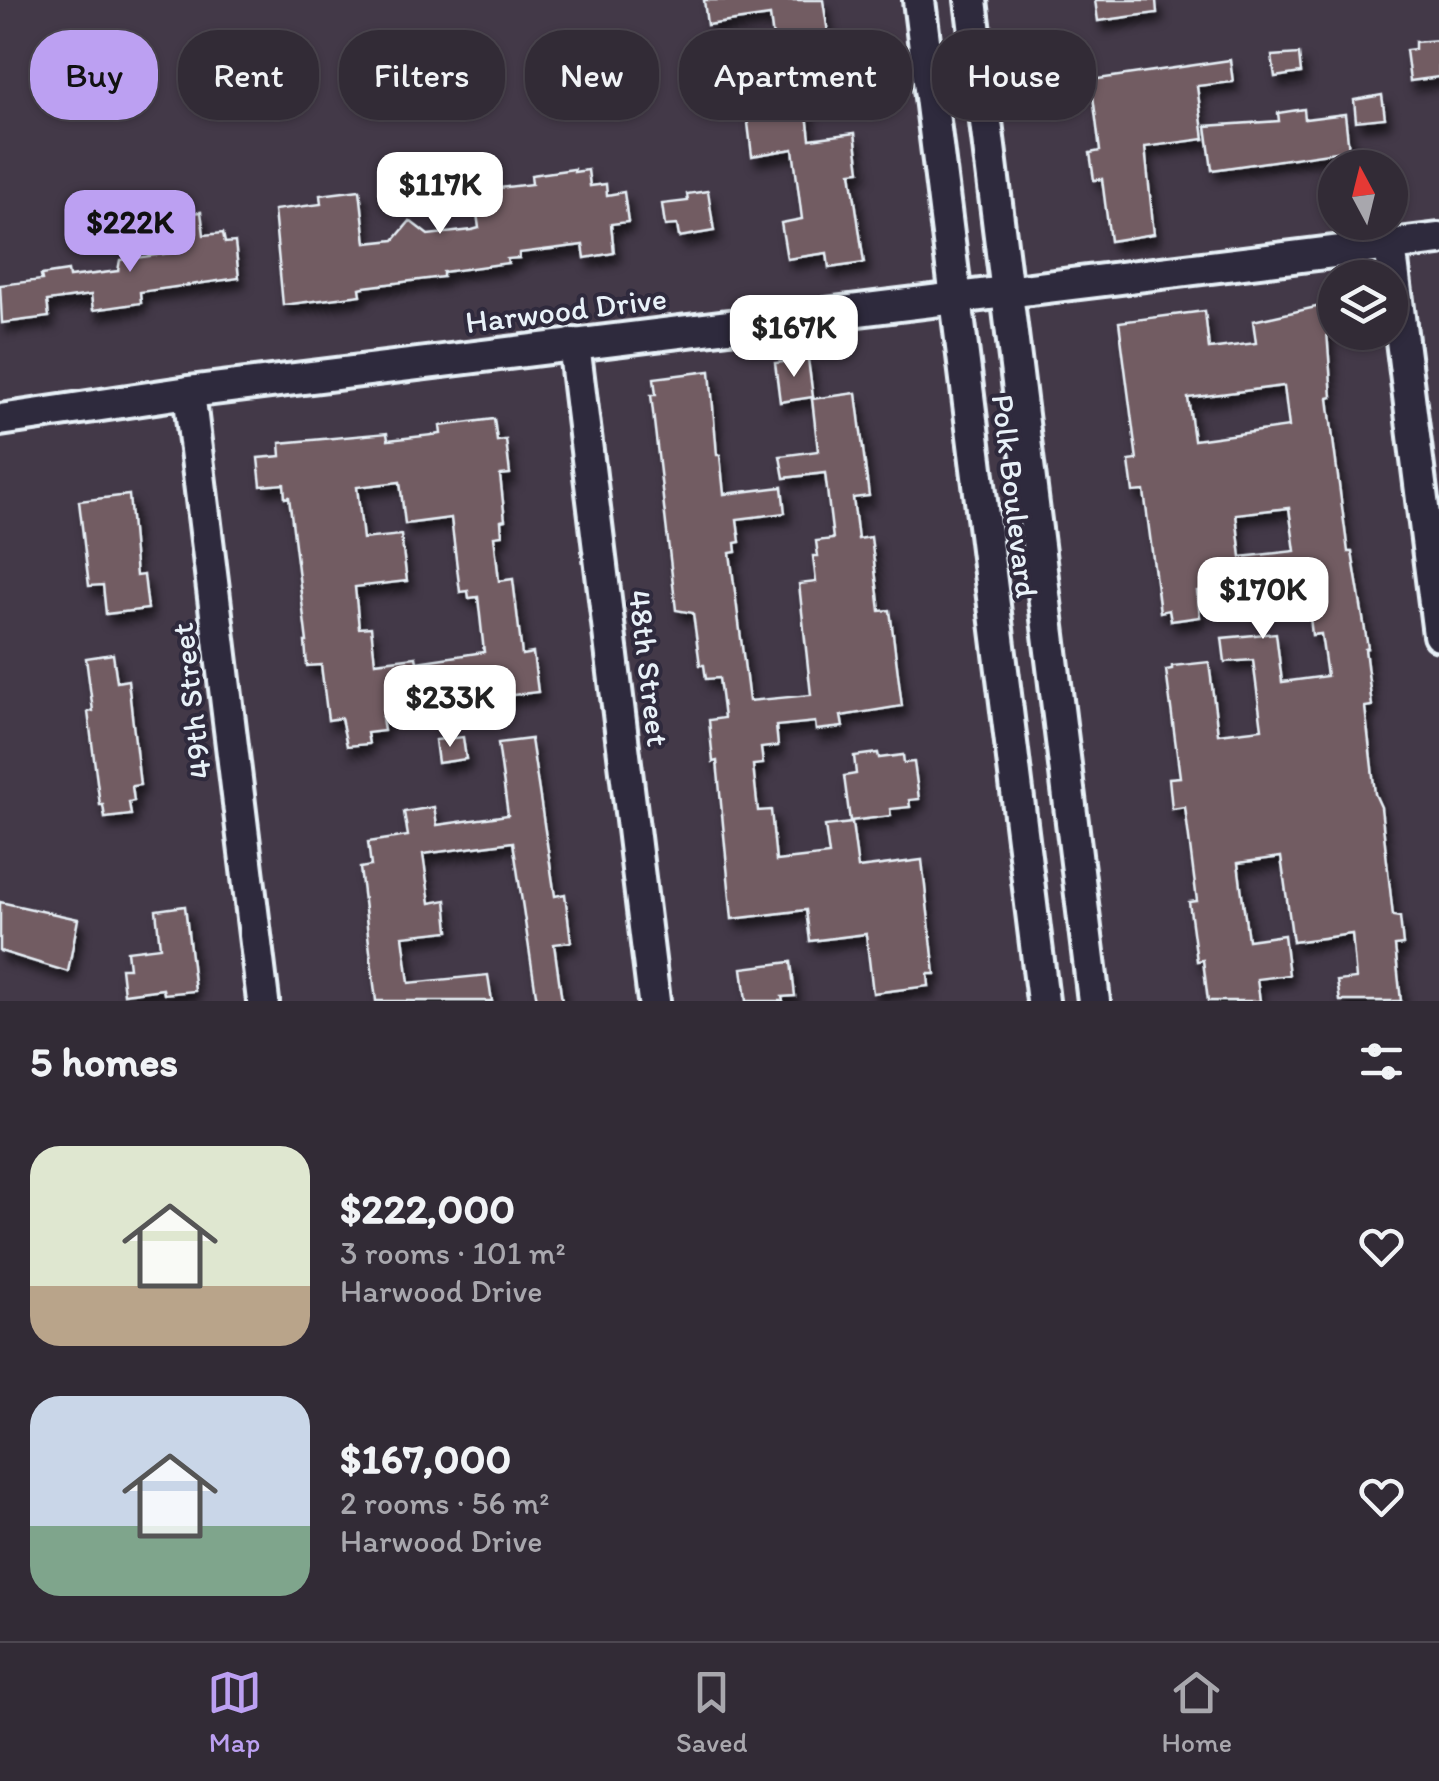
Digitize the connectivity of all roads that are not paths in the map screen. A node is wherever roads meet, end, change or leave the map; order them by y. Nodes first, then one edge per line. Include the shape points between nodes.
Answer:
1 (920, 0) edge
2 (971, 0) edge
3 (1439, 239) edge
4 (1390, 245) junction
5 (1005, 292) junction
6 (955, 299) junction
7 (574, 344) junction
8 (189, 392) junction
9 (0, 420) edge
10 (1439, 635) edge
11 (1052, 669) junction
12 (1002, 676) junction
13 (262, 1001) edge
14 (654, 1001) edge
15 (1043, 1001) edge
16 (1094, 1001) edge

1 - 6 street, Polk Boulevard
2 - 5 street, Polk Boulevard
3 - 4 street, Harwood Drive
4 - 5 street, Harwood Drive
4 - 10 street
5 - 6 street, Harwood Drive
5 - 11 street, Polk Boulevard
6 - 7 street, Harwood Drive
6 - 12 street, Polk Boulevard
7 - 8 street, Harwood Drive
7 - 14 street, 48th Street
8 - 9 street, Harwood Drive
8 - 13 street, 49th Street
11 - 12 street
11 - 16 street, Polk Boulevard
12 - 15 street, Polk Boulevard

